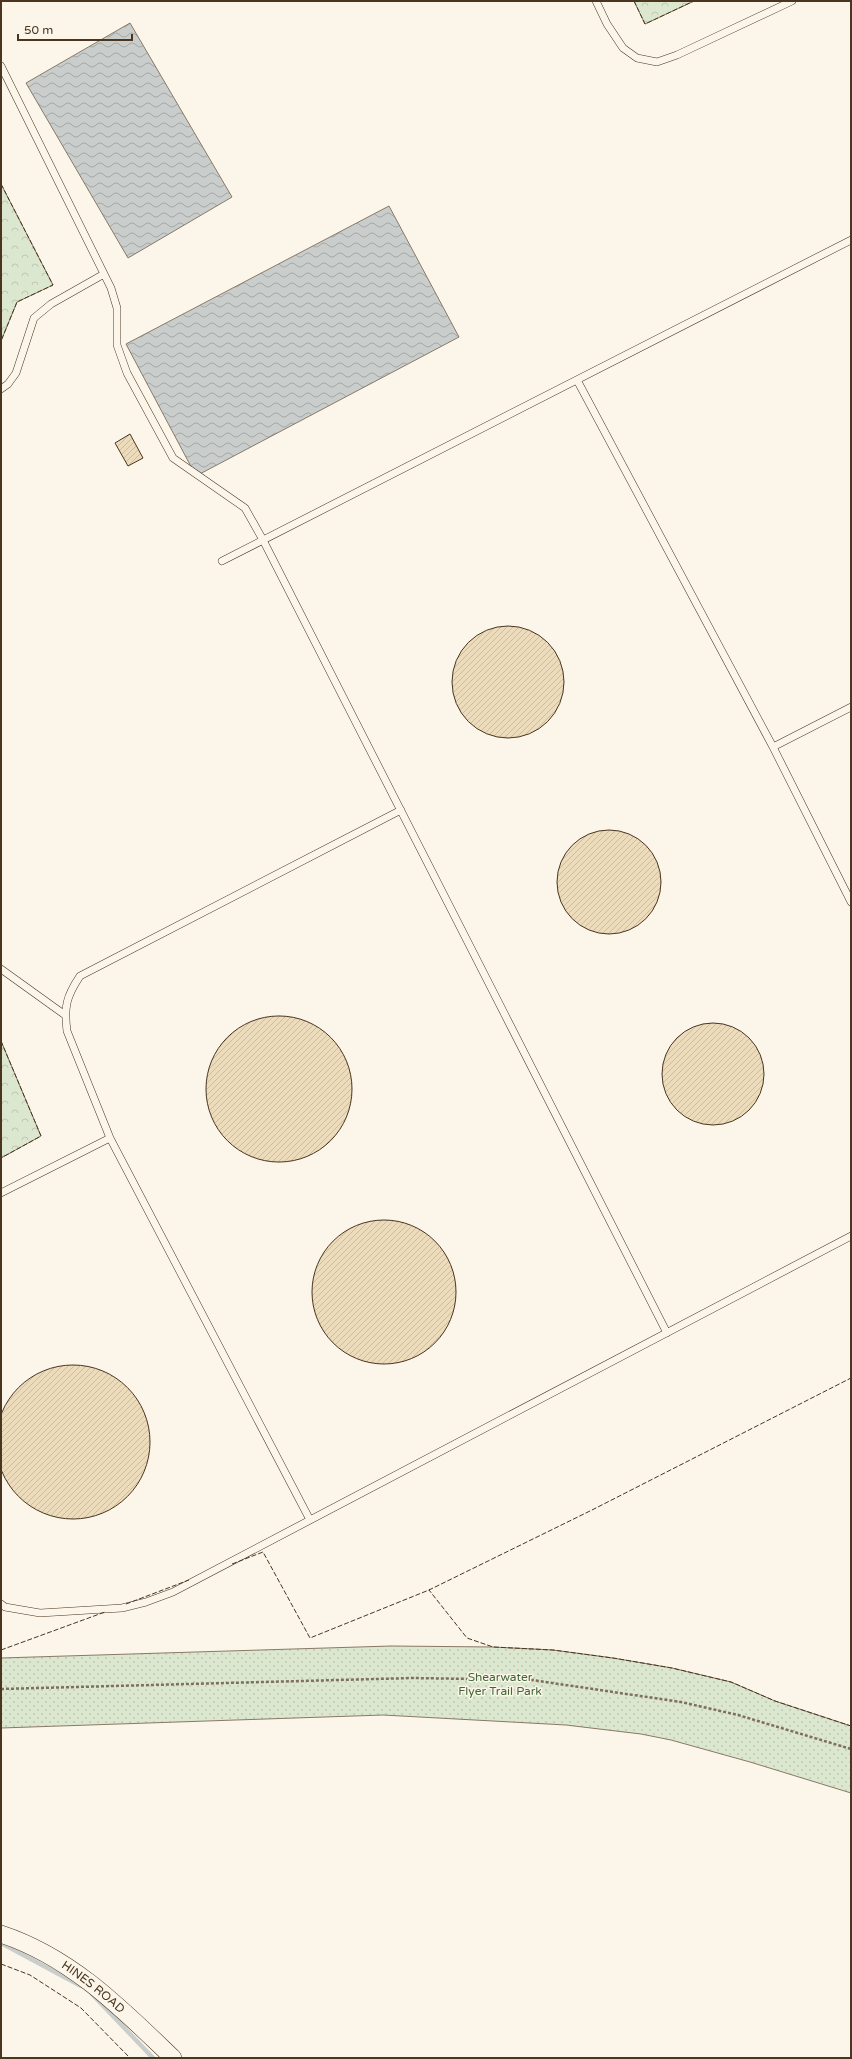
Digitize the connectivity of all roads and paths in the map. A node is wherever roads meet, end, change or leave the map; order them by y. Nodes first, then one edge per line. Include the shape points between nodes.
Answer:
1 (596, 1) edge
2 (792, 1) edge
3 (1, 66) edge
4 (851, 240) edge
5 (104, 274) junction
6 (577, 380) junction
7 (1, 389) edge
8 (263, 540) junction
9 (222, 561) dead end
10 (851, 707) edge
11 (773, 747) junction
12 (401, 810) junction
13 (851, 902) edge
14 (1, 969) edge
15 (65, 1015) junction
16 (110, 1138) junction
17 (1, 1193) edge
18 (851, 1236) edge
19 (667, 1333) junction
20 (310, 1520) junction
21 (1, 1604) edge
22 (1, 1689) edge
23 (851, 1749) edge
24 (1, 1934) edge
25 (173, 2058) edge

1 - 2 lane via 623,48 637,58 657,62
3 - 5 lane
4 - 6 lane
5 - 7 lane via 51,304 34,318 16,373
5 - 8 lane via 117,308 117,345 127,373 173,458 245,508
6 - 8 lane
6 - 11 lane
8 - 9 lane
8 - 12 lane
10 - 11 lane
11 - 13 lane
12 - 15 lane via 80,976 69,993
12 - 19 lane
14 - 15 lane
15 - 16 lane via 67,1032
16 - 17 lane
16 - 20 lane
18 - 19 lane
19 - 20 lane
20 - 21 lane via 173,1592 146,1602 122,1608 40,1613 5,1607
22 - 23 path via 398,1679 532,1680 681,1702 738,1715
24 - 25 street, HINES ROAD via 36,1948 74,1970 114,2001

